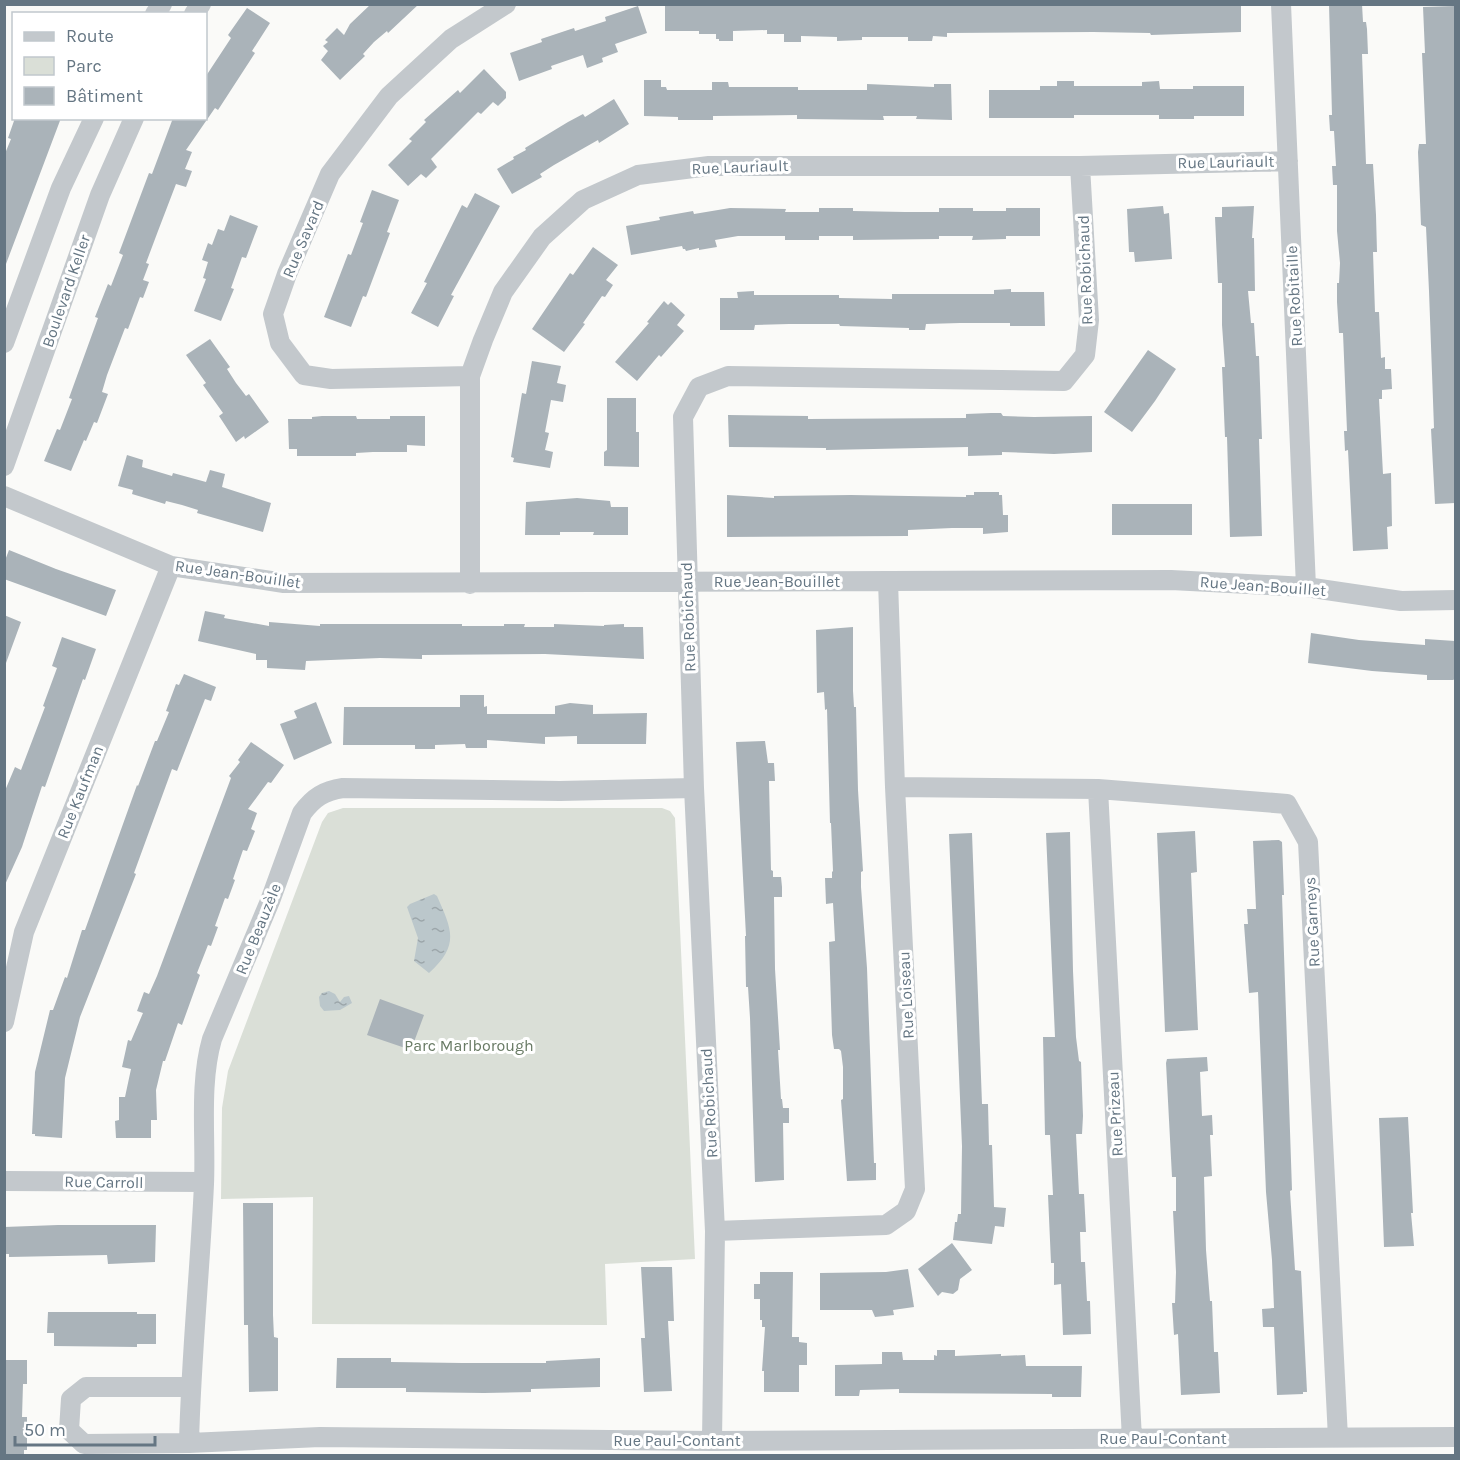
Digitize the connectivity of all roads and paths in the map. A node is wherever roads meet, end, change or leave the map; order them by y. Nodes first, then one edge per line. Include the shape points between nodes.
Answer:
1 (506, 4) edge
2 (1281, 4) edge
3 (93, 120) edge
4 (133, 120) edge
5 (1288, 161) junction
6 (1080, 166) junction
7 (4, 344) edge
8 (470, 376) junction
9 (4, 466) edge
10 (4, 496) edge
11 (171, 566) junction
12 (687, 581) junction
13 (888, 581) junction
14 (470, 584) junction
15 (1306, 587) junction
16 (1455, 600) edge
17 (896, 787) junction
18 (694, 788) junction
19 (1098, 789) junction
20 (4, 1022) edge
21 (4, 1181) edge
22 (204, 1182) junction
23 (715, 1231) junction
24 (191, 1387) junction
25 (1451, 1437) edge
26 (1338, 1438) junction
27 (1132, 1439) junction
28 (712, 1441) junction
29 (189, 1443) junction

1 - 8 street, Rue Savard via 451,39 389,96 330,174 273,314 280,342 304,375 331,379
2 - 5 street, Rue Robitaille
3 - 7 street via 61,188
4 - 9 street, Boulevard Keller via 100,195
5 - 6 street, Rue Lauriault
5 - 15 street, Rue Robitaille
6 - 8 street, Rue Lauriault via 709,166 638,175 584,200 542,237 503,292
6 - 12 street, Rue Robichaud via 1089,320 1085,355 1064,381 728,376 699,387 683,417
8 - 14 street, Rue Lauriault
10 - 11 street, Rue Jean-Bouillet
11 - 14 street, Rue Jean-Bouillet via 284,584
11 - 20 street, Rue Kaufman via 24,932
12 - 13 street, Rue Jean-Bouillet
12 - 14 street, Rue Jean-Bouillet
12 - 18 street, Rue Robichaud
13 - 15 street, Rue Jean-Bouillet via 1171,580
13 - 17 street, Rue Loiseau
15 - 16 street, Rue Jean-Bouillet via 1401,601
17 - 19 street, Rue Garneys
17 - 23 street, Rue Loiseau via 915,1189 906,1211 886,1225
18 - 22 street, Rue Beauzèle via 560,791 343,788 319,795 302,813 209,1049
18 - 23 street, Rue Robichaud
19 - 26 street, Rue Garneys via 1287,804 1308,842
19 - 27 street, Rue Prizeau
21 - 22 street, Rue Carroll
22 - 24 street, Rue Beauzèle
23 - 28 street, Rue Robichaud
24 - 29 street, Rue Beauzèle
24 - 29 street, Rue Paul-Contant via 86,1387 71,1399 69,1430 84,1444
25 - 26 street, Rue Paul-Contant
26 - 27 street, Rue Paul-Contant
27 - 28 street, Rue Paul-Contant
28 - 29 street, Rue Paul-Contant via 320,1437

